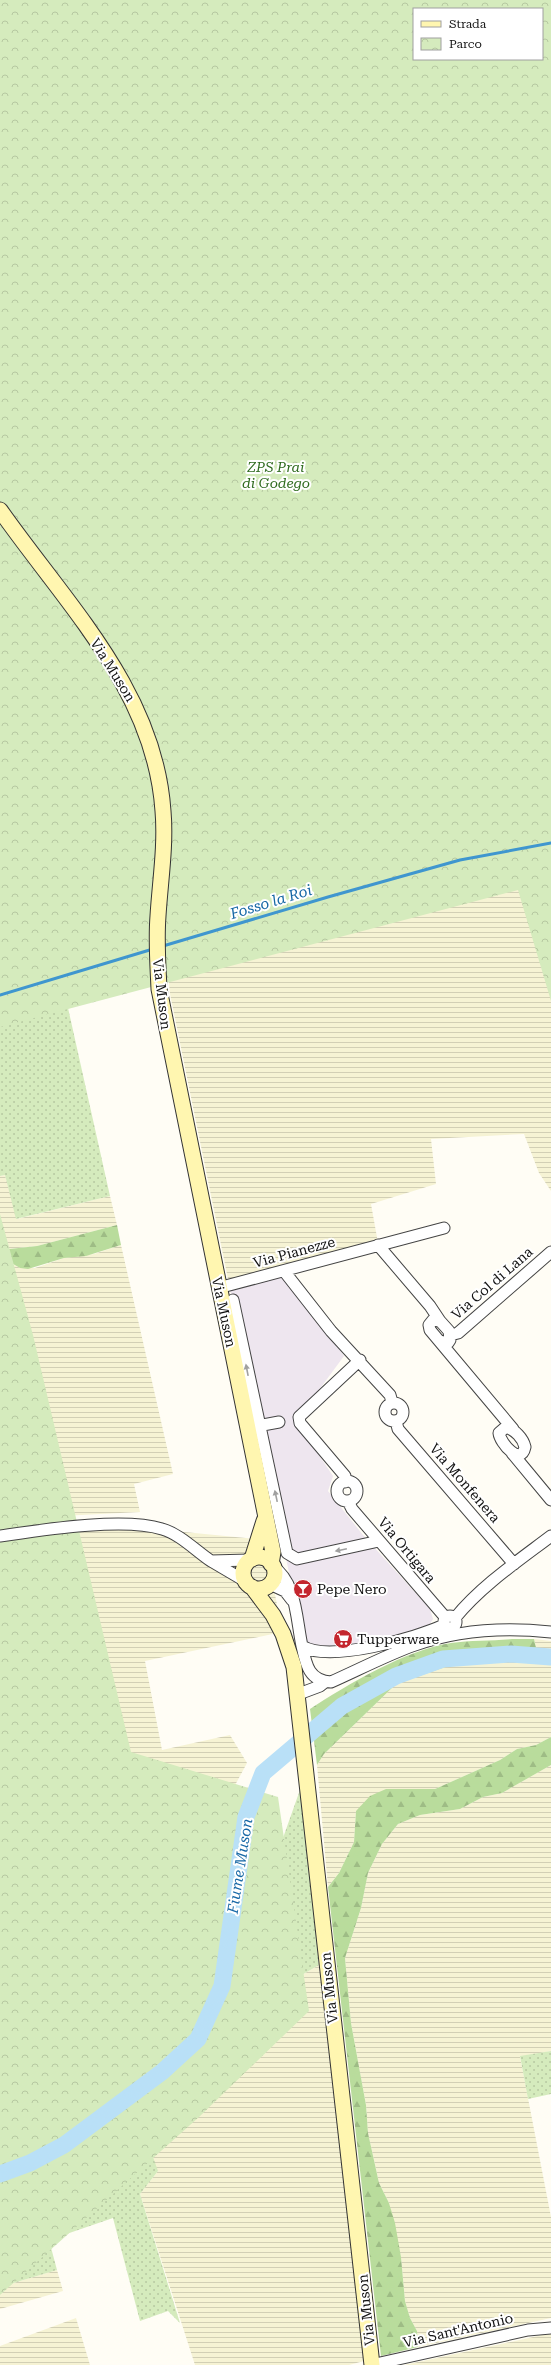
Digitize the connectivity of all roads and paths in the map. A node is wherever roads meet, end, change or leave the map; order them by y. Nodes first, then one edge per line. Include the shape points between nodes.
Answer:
1 (1, 514) edge
2 (444, 1228) dead end
3 (378, 1245) junction
4 (551, 1252) edge
5 (284, 1271) junction
6 (218, 1288) junction
7 (233, 1300) dead end
8 (234, 1332) junction
9 (446, 1343) junction
10 (360, 1360) junction
11 (502, 1418) junction
12 (299, 1420) junction
13 (254, 1427) junction
14 (513, 1429) junction
15 (501, 1430) junction
16 (518, 1457) junction
17 (551, 1500) edge
18 (265, 1516) junction
19 (0, 1536) edge
20 (551, 1536) edge
21 (379, 1541) junction
22 (250, 1560) junction
23 (211, 1562) junction
24 (514, 1564) junction
25 (272, 1565) junction
26 (248, 1584) junction
27 (269, 1585) junction
28 (292, 1600) junction
29 (273, 1616) junction
30 (448, 1620) junction
31 (551, 1632) edge
32 (302, 1646) junction
33 (324, 1682) junction
34 (296, 1695) junction
35 (551, 2328) edge
36 (372, 2365) edge

1 - 6 main road, Via Muson via 111,662 144,722 158,769 164,812 157,939 159,989
2 - 3 street, Via Pianezze
3 - 5 street, Via Pianezze
3 - 9 street, Via Col di Lana via 430,1306 436,1321 429,1325 430,1330
4 - 9 street, Via Col di Lana
5 - 6 street, Via Pianezze
5 - 10 street, Via Monfenera via 331,1331
6 - 8 main road, Via Muson
7 - 8 street
8 - 13 main road, Via Muson
9 - 11 street, Via Col di Lana
10 - 12 street via 300,1414
10 - 24 street, Via Monfenera via 390,1395 392,1402 399,1403 404,1412 396,1421 398,1429
11 - 14 street, Via Col di Lana
11 - 15 street
12 - 13 street
12 - 21 street, Via Ortigara via 345,1476 345,1482 337,1491 339,1497 348,1501 352,1510
13 - 18 main road, Via Muson
21 -> 13 street via 297,1560 292,1558 287,1553
14 - 15 street via 506,1427
14 - 16 street via 525,1447
15 - 16 street via 500,1440
16 - 17 street
18 - 22 main road, Via Muson via 264,1527
18 - 25 main road, Via Muson via 273,1552
19 - 23 street via 111,1524 137,1525 163,1529
20 - 24 street
21 - 30 street, Via Ortigara
22 - 23 street
22 - 25 main road via 262,1558
22 - 26 main road, Via Muson via 243,1571
23 - 26 street
24 - 30 street
25 - 27 main road, Via Muson via 274,1577
25 - 28 street via 282,1572 291,1587
26 - 27 main road via 260,1589
26 - 29 main road, Via Muson
27 - 28 street via 285,1591
27 - 29 main road, Via Muson
28 - 32 street
29 - 34 main road, Via Muson via 289,1648 294,1667
30 - 32 street via 415,1637 338,1652 319,1653
31 - 33 street via 487,1631 438,1639 392,1654 331,1682
32 - 33 street via 309,1672
33 - 34 street
34 - 36 main road, Via Muson
35 - 36 street, Via Sant'Antonio via 528,2330

